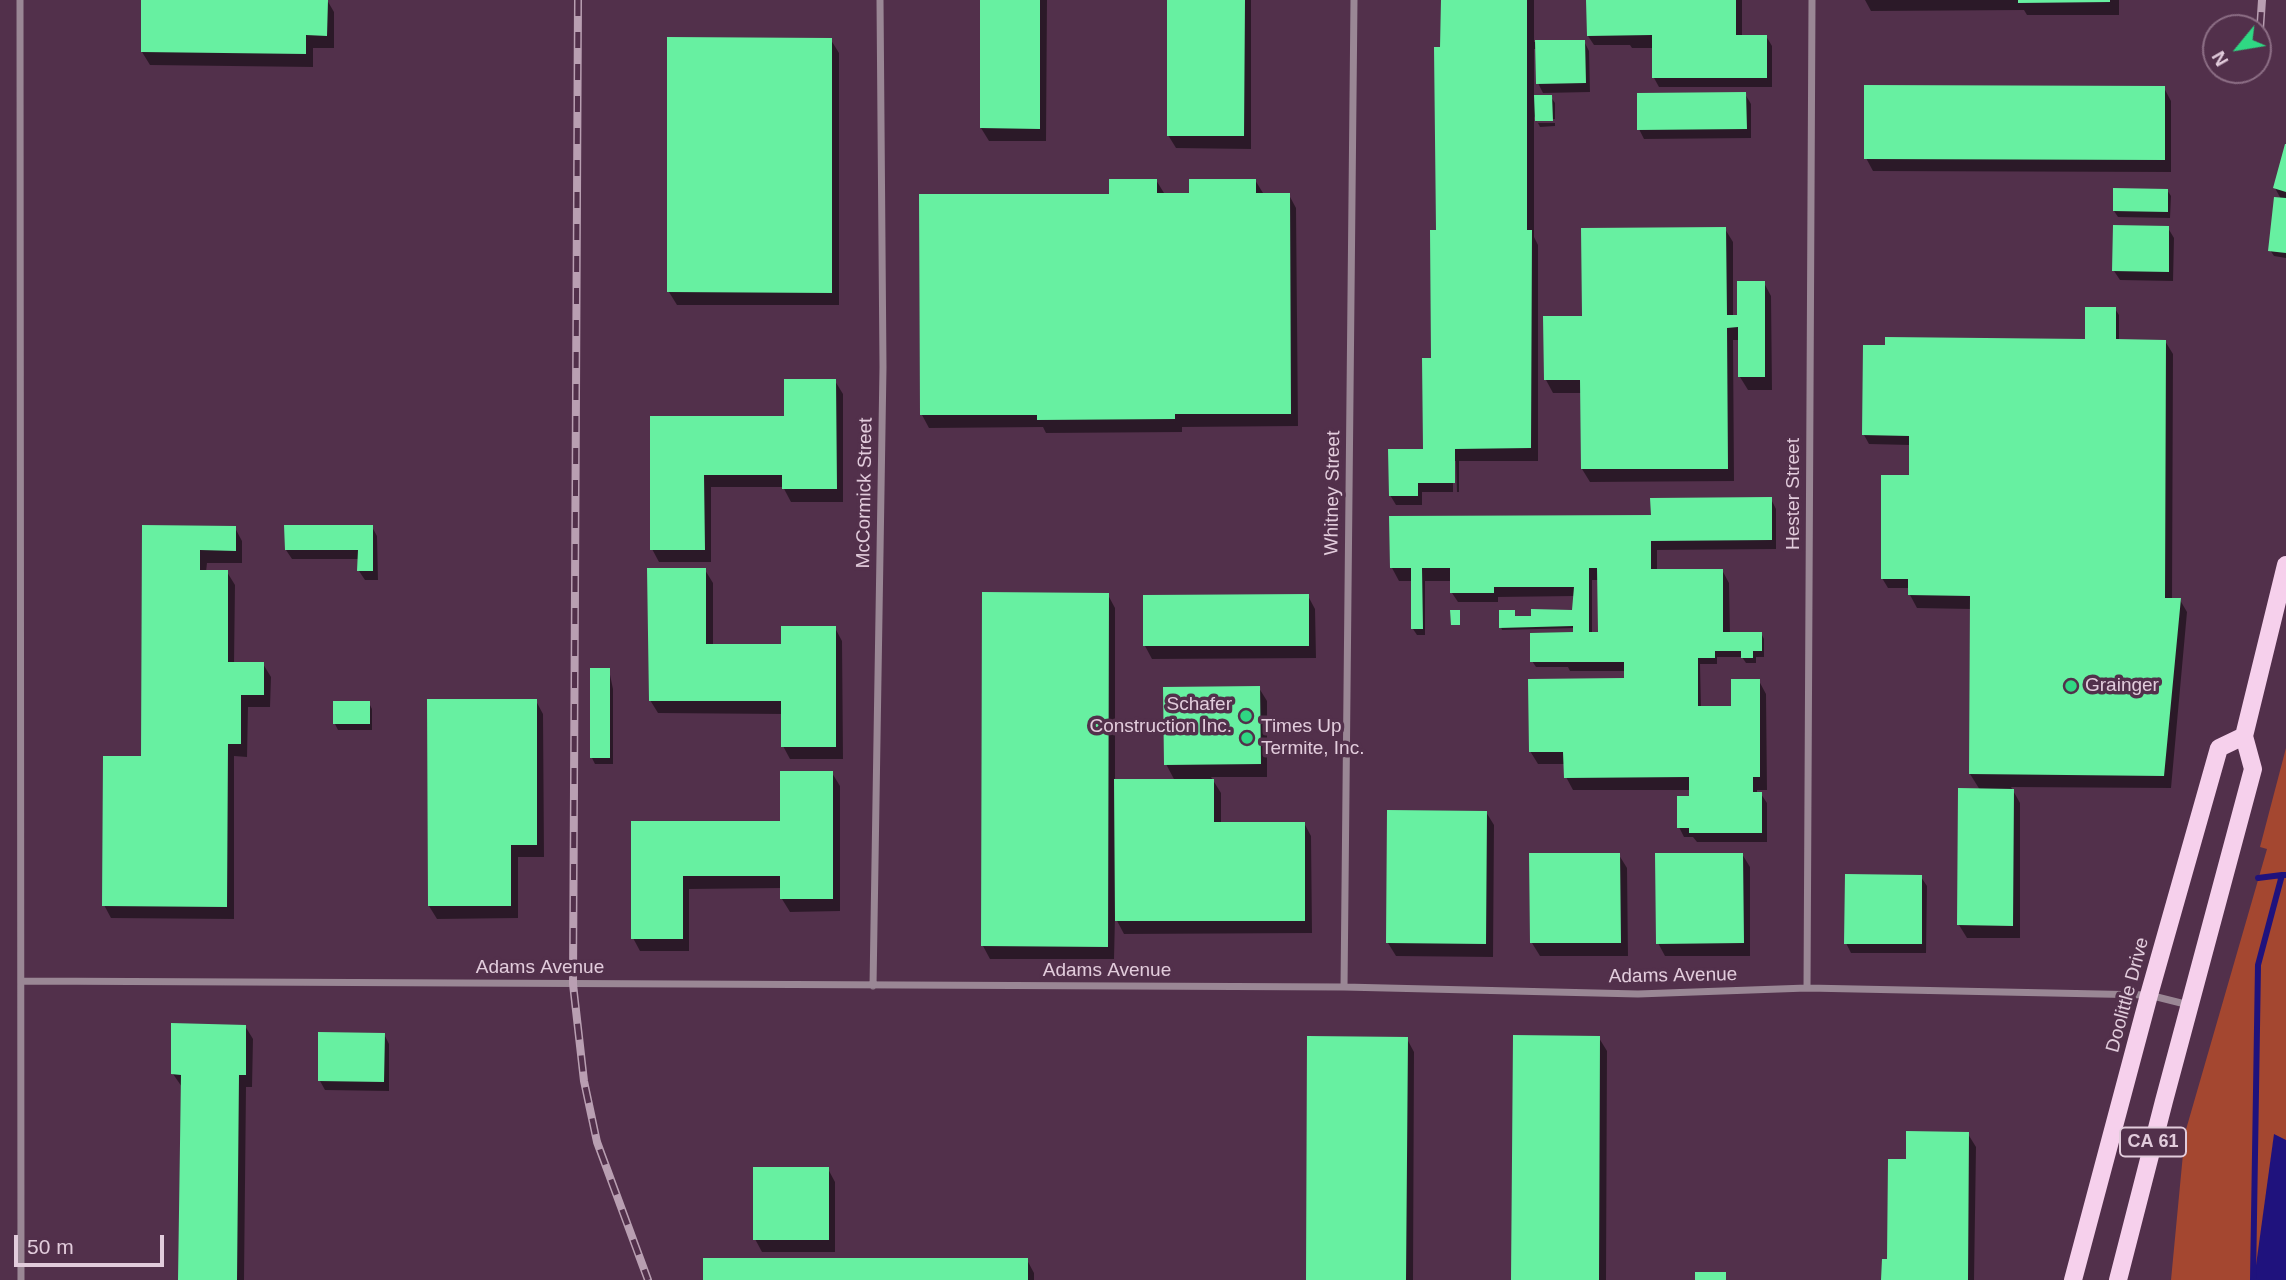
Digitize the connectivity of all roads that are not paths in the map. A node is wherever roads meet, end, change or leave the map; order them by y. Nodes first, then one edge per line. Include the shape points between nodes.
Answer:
1 (20, 0) edge
2 (880, 0) edge
3 (1354, 0) edge
4 (1812, 0) edge
5 (2286, 565) edge
6 (2245, 736) junction
7 (21, 981) junction
8 (873, 986) junction
9 (1344, 987) junction
10 (1807, 988) junction
11 (2149, 995) junction
12 (2190, 1006) junction
13 (21, 1280) edge
14 (2073, 1280) edge
15 (2118, 1280) edge

1 - 7 street
2 - 8 street, McCormick Street via 883,367
3 - 9 street, Whitney Street
4 - 10 street, Hester Street
5 - 6 main road, CA 61
6 - 11 main road, Doolittle Drive / CA 61 via 2219,748
6 - 12 main road, CA 61 via 2253,769
7 - 8 street, Adams Avenue
7 - 13 street
8 - 9 street, Adams Avenue
9 - 10 street, Adams Avenue via 1638,994
10 - 11 street, Adams Avenue
11 - 12 street, Adams Avenue
11 - 14 main road, Doolittle Drive / CA 61
12 - 15 main road, CA 61

